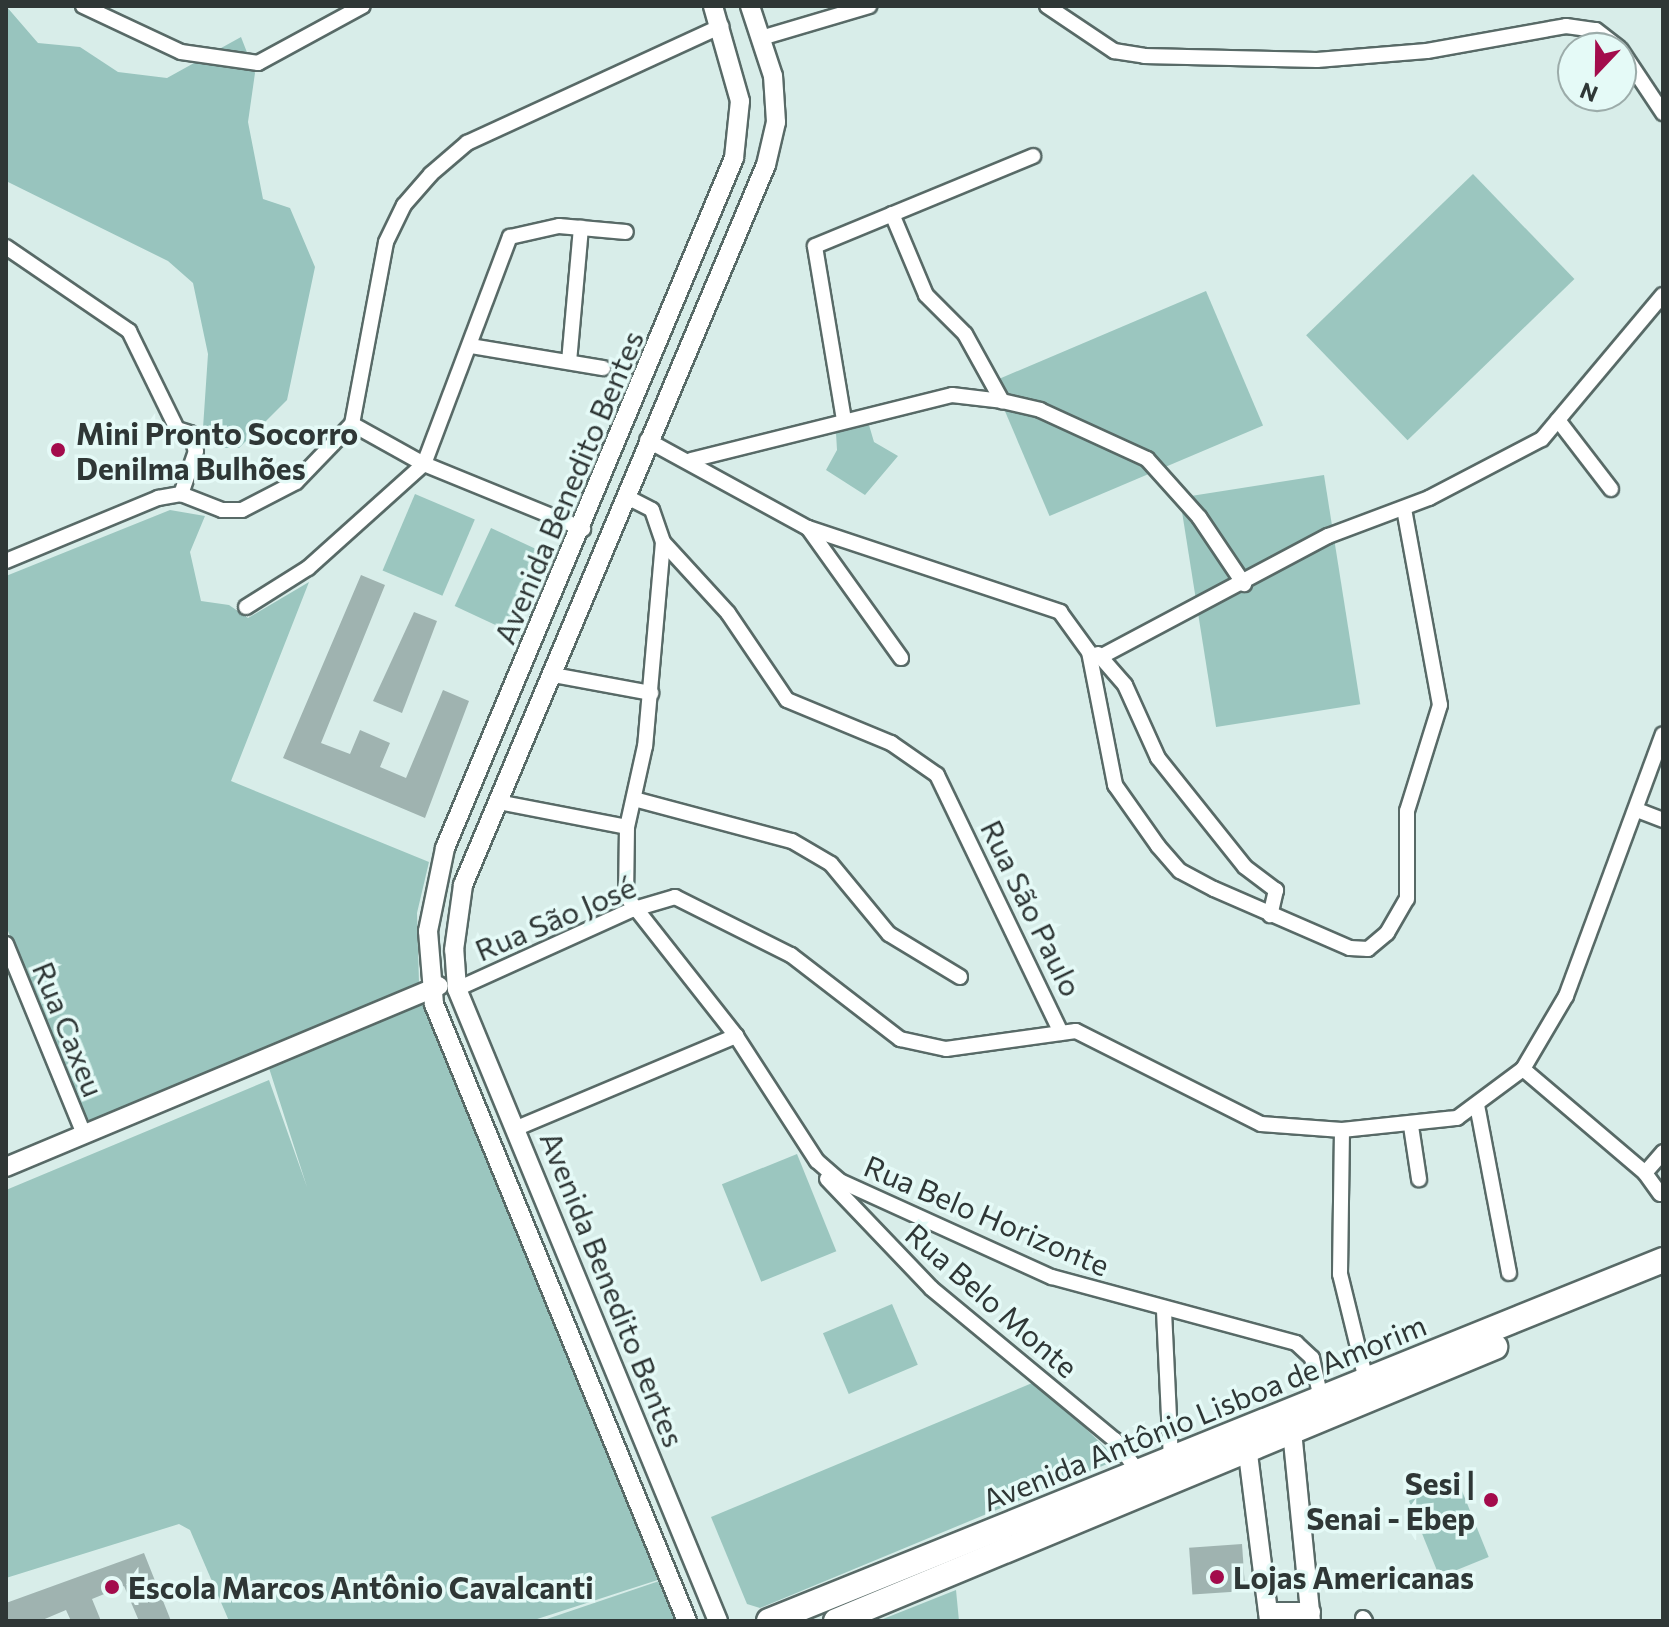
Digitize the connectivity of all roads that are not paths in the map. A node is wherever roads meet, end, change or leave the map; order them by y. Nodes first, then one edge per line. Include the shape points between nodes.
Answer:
1 (83, 6) edge
2 (363, 6) edge
3 (713, 6) edge
4 (750, 6) edge
5 (869, 6) edge
6 (1047, 6) edge
7 (721, 26) junction
8 (1599, 32) edge
9 (761, 38) junction
10 (1637, 74) edge
11 (1663, 113) edge
12 (1033, 156) dead end
13 (892, 214) junction
14 (581, 228) junction
15 (626, 232) dead end
16 (6, 247) edge
17 (1663, 295) edge
18 (471, 346) junction
19 (651, 358) junction
20 (569, 362) junction
21 (676, 367) junction
22 (603, 368) dead end
23 (1002, 401) junction
24 (844, 420) junction
25 (1558, 420) junction
26 (352, 424) junction
27 (647, 440) junction
28 (691, 460) junction
29 (424, 464) junction
30 (1611, 489) dead end
31 (181, 494) junction
32 (625, 496) junction
33 (1404, 508) junction
34 (808, 528) junction
35 (583, 529) junction
36 (663, 542) junction
37 (6, 561) edge
38 (1244, 584) junction
39 (246, 607) dead end
40 (1096, 653) junction
41 (901, 658) dead end
42 (553, 675) junction
43 (651, 693) junction
44 (1663, 734) edge
45 (634, 799) junction
46 (498, 802) junction
47 (1637, 810) junction
48 (1663, 820) edge
49 (627, 827) junction
50 (631, 910) junction
51 (1270, 915) junction
52 (6, 944) edge
53 (960, 977) dead end
54 (455, 984) junction
55 (431, 990) junction
56 (1061, 1033) junction
57 (736, 1036) junction
58 (1523, 1069) junction
59 (1477, 1105) junction
60 (1411, 1126) junction
61 (517, 1128) junction
62 (1342, 1130) junction
63 (84, 1134) junction
64 (1663, 1152) edge
65 (817, 1161) junction
66 (6, 1167) edge
67 (1645, 1173) junction
68 (1419, 1179) dead end
69 (1660, 1194) dead end
70 (1663, 1260) edge
71 (1509, 1273) dead end
72 (1663, 1277) edge
73 (1164, 1311) junction
74 (1366, 1380) junction
75 (1321, 1399) junction
76 (1291, 1421) junction
77 (1246, 1439) junction
78 (1171, 1461) junction
79 (1139, 1473) junction
80 (1311, 1616) edge
81 (1269, 1617) edge
82 (687, 1621) edge
83 (718, 1621) edge
84 (769, 1621) edge
85 (836, 1621) edge

1 - 2 street via 181,52 258,63
3 - 7 street, Avenida Benedito Bentes
4 - 9 street, Avenida Benedito Bentes
5 - 9 street
6 - 8 street via 1114,51 1170,58 1333,59 1427,51 1566,26
7 - 19 street, Avenida Benedito Bentes via 740,101 734,158
7 - 26 street via 467,143 431,174 404,205 386,242
9 - 21 street, Avenida Benedito Bentes via 773,76 776,122 766,165 704,317
10 - 11 street
12 - 13 street
13 - 23 street via 926,295 965,334
13 - 24 street via 813,249
14 - 15 street
14 - 18 street via 527,230 510,237
14 - 20 street
16 - 31 street via 129,331 177,429 190,433 196,451
17 - 25 street
18 - 20 street
18 - 29 street
19 - 21 street
19 - 35 street, Avenida Benedito Bentes
20 - 22 street
21 - 27 street, Avenida Benedito Bentes
23 - 24 street via 952,395
23 - 38 street via 1040,410 1147,459 1199,517
24 - 28 street
25 - 30 street
25 - 33 street via 1542,439
26 - 29 street
26 - 31 street via 296,482 242,510 222,510
27 - 28 street
27 - 32 street, Avenida Benedito Bentes
28 - 34 street
29 - 35 street
29 - 39 street via 308,568
31 - 37 street
32 - 36 street via 652,510
32 - 42 street, Avenida Benedito Bentes
33 - 38 street via 1328,536
33 - 51 street via 1440,705 1407,811 1407,899 1399,919 1368,949 1332,942
34 - 40 street via 1046,605 1070,622
34 - 41 street
35 - 55 street, Avenida Benedito Bentes via 438,870 428,931
36 - 43 street
36 - 56 street, Rua São Paulo via 728,613 787,700 915,755 937,775
38 - 40 street
40 - 51 street via 1125,685 1158,758 1245,867 1276,890
40 - 51 street via 1115,785 1133,815 1180,871
42 - 43 street
42 - 46 street, Avenida Benedito Bentes
43 - 45 street
44 - 47 street, Rua São Paulo
45 - 49 street
45 - 53 street via 792,841 831,864 889,934
46 - 49 street, Rua São José
46 - 54 street, Avenida Benedito Bentes via 463,885
47 - 48 street
47 - 58 street, Rua São Paulo via 1582,960
49 - 50 street
50 - 54 street, Rua São José
50 - 56 street, Rua São José via 675,897 701,907 791,955 900,1039 946,1049
50 - 57 street, Rua Belo Horizonte
52 - 63 street, Rua Caxeu
54 - 55 street
54 - 61 street, Avenida Benedito Bentes
55 - 63 street
55 - 82 street, Avenida Benedito Bentes
56 - 62 street, Rua São Paulo via 1095,1037 1246,1120
57 - 61 street
57 - 65 street, Rua Belo Horizonte
58 - 59 street, Rua São Paulo
58 - 67 street
59 - 60 street, Rua São Paulo via 1457,1118
59 - 71 street
60 - 62 street, Rua São Paulo
60 - 68 street
61 - 83 street, Avenida Benedito Bentes
62 - 74 street via 1340,1274
63 - 66 street
64 - 67 street
65 - 73 street, Rua Belo Horizonte via 840,1181 989,1251 1052,1277
65 - 79 street, Rua Belo Monte via 931,1288 1115,1440
67 - 69 street
70 - 74 main road, Avenida Antônio Lisboa de Amorim
72 - 76 main road, Avenida Antônio Lisboa de Amorim
73 - 75 street, Rua Belo Horizonte via 1304,1347
73 - 78 street
74 - 75 main road, Avenida Antônio Lisboa de Amorim
75 - 76 main road, Avenida Antônio Lisboa de Amorim
76 - 77 main road, Avenida Antônio Lisboa de Amorim
76 - 80 street
77 - 78 main road, Avenida Antônio Lisboa de Amorim
77 - 81 street
77 - 85 main road, Avenida Antônio Lisboa de Amorim
78 - 79 main road, Avenida Antônio Lisboa de Amorim
79 - 84 main road, Avenida Antônio Lisboa de Amorim
80 - 81 street

